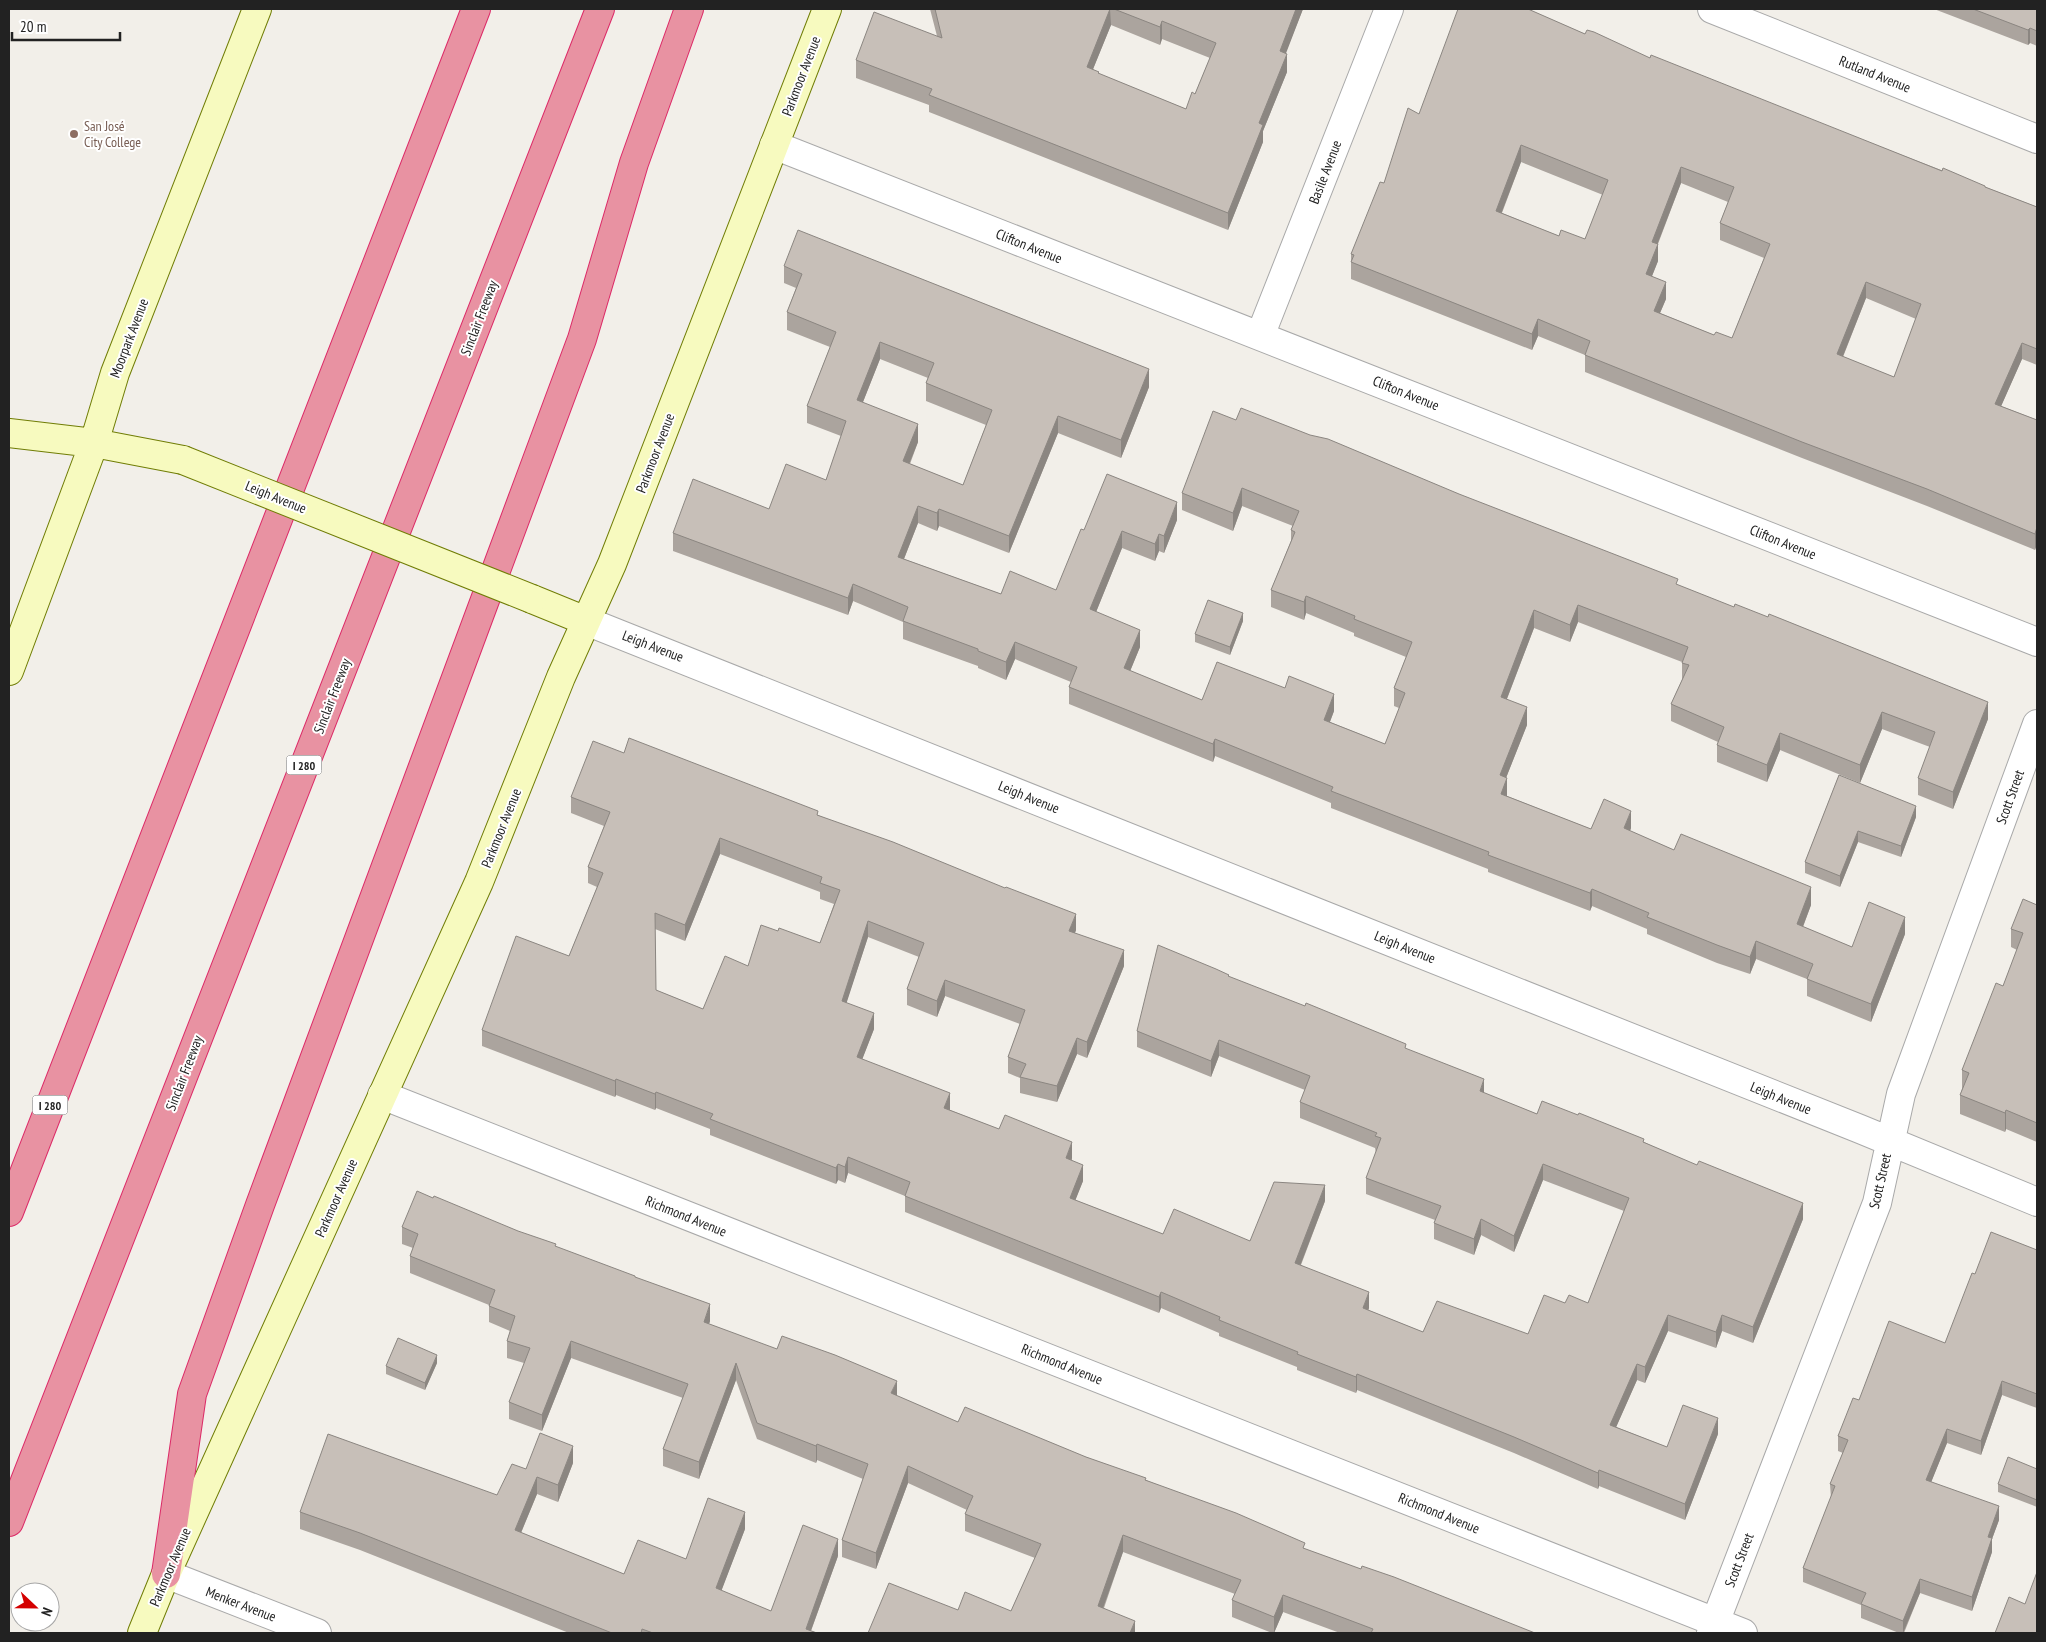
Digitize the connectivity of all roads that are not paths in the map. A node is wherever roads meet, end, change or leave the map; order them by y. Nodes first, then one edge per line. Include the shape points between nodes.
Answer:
1 (257, 9) edge
2 (476, 9) edge
3 (600, 9) edge
4 (689, 9) edge
5 (827, 9) edge
6 (1389, 9) edge
7 (1712, 9) edge
8 (2037, 139) edge
9 (774, 145) junction
10 (1260, 336) junction
11 (9, 433) edge
12 (94, 443) junction
13 (586, 620) junction
14 (2037, 642) edge
15 (9, 671) edge
16 (2037, 724) edge
17 (382, 1095) junction
18 (1889, 1141) junction
19 (2037, 1202) edge
20 (9, 1212) edge
21 (9, 1522) edge
22 (166, 1574) junction
23 (1713, 1628) edge
24 (142, 1633) edge
25 (317, 1633) edge
26 (1743, 1633) edge

1 - 12 street, Moorpark Avenue via 115,373
2 - 20 highway, I 280
3 - 21 highway, Sinclair Freeway / I 280
4 - 22 highway via 634,163 576,357 192,1394
5 - 9 street, Parkmoor Avenue
6 - 10 street, Basile Avenue
7 - 8 street, Rutland Avenue
9 - 10 street, Clifton Avenue
9 - 13 street, Parkmoor Avenue via 612,564
10 - 14 street, Clifton Avenue
11 - 12 street, Leigh Avenue
12 - 13 street, Leigh Avenue, bridge via 183,460
12 - 15 street, Moorpark Avenue
13 - 17 street, Parkmoor Avenue via 479,882
13 - 18 street, Leigh Avenue
16 - 18 street, Scott Street via 1901,1094
17 - 22 street, Parkmoor Avenue
17 - 23 street, Richmond Avenue
18 - 19 street, Leigh Avenue
18 - 23 street, Scott Street via 1877,1203
22 - 24 street, Parkmoor Avenue
22 - 25 street, Menker Avenue
23 - 26 street, Richmond Avenue

